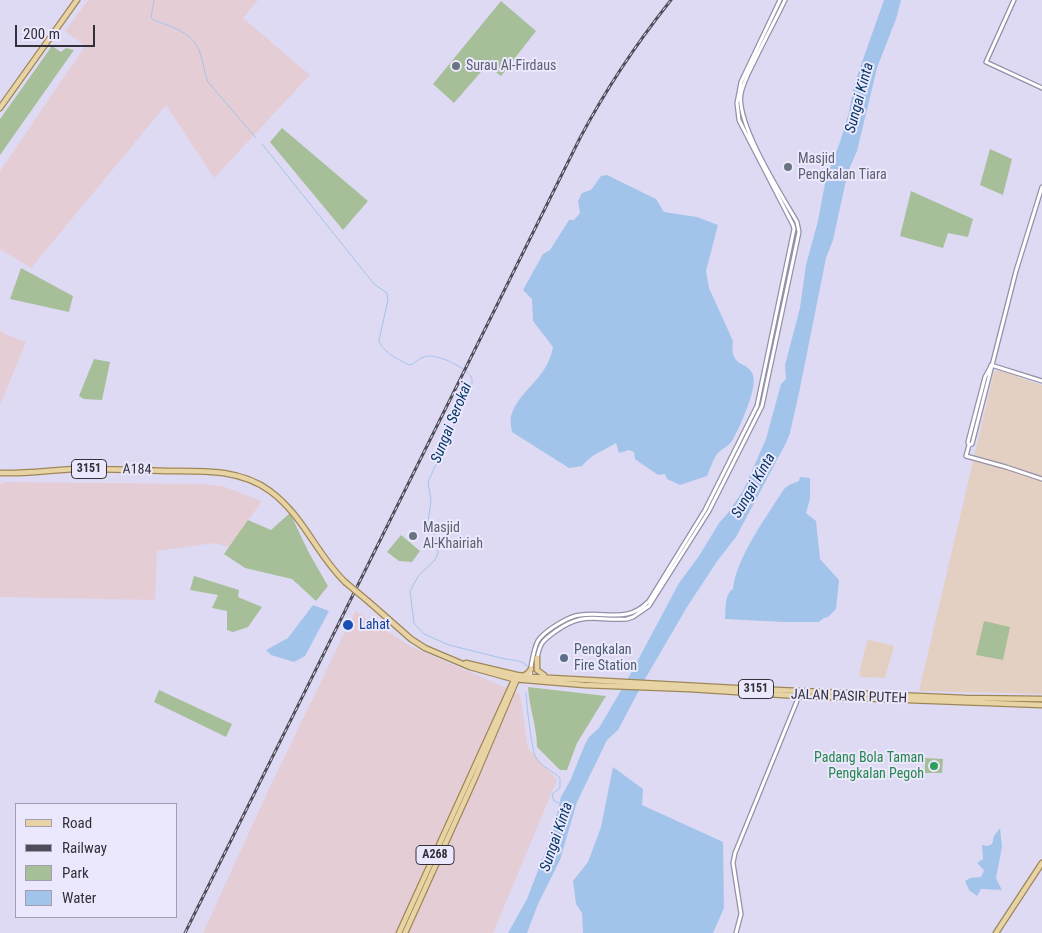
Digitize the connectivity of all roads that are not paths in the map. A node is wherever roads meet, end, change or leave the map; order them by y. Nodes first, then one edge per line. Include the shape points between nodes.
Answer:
1 (77, 0) edge
2 (780, 0) edge
3 (785, 0) edge
4 (1014, 0) edge
5 (1042, 88) edge
6 (0, 108) edge
7 (1042, 187) edge
8 (991, 365) junction
9 (1042, 381) edge
10 (0, 473) edge
11 (1042, 479) edge
12 (537, 654) junction
13 (455, 661) junction
14 (531, 669) junction
15 (499, 676) junction
16 (517, 677) junction
17 (531, 678) junction
18 (524, 681) junction
19 (556, 681) junction
20 (610, 684) junction
21 (657, 685) junction
22 (514, 688) junction
23 (773, 690) junction
24 (821, 692) junction
25 (507, 693) junction
26 (855, 693) junction
27 (799, 696) junction
28 (871, 699) junction
29 (1042, 699) edge
30 (1042, 705) edge
31 (1042, 863) edge
32 (427, 878) junction
33 (400, 933) edge
34 (405, 933) edge
35 (736, 933) edge
36 (996, 933) edge

1 - 6 main road
2 - 12 street via 740,82 737,103 743,128 794,229 757,406 705,510 649,601 628,615 579,615 566,619 540,638
3 - 12 street via 747,77 740,103 748,131 797,222 799,232 762,406 709,511 650,606 627,619 573,620 542,641
4 - 5 street via 986,62
7 - 8 street
8 - 9 street
8 - 11 street via 972,444 966,456
10 - 13 main road, A184 / 3151, bridge via 76,469 218,472 242,478 270,491 298,517 345,582 420,645
12 - 14 street
12 - 17 street
12 - 19 main road via 539,673
13 - 15 main road, 3151
13 - 16 main road, 3151
14 - 16 main road
14 - 17 street
15 - 16 main road, 3151
15 - 25 main road via 508,682
16 - 17 main road, 3151
16 - 18 main road, 3151
16 - 22 main road
16 - 25 main road, A268
17 - 18 main road, 3151
17 - 19 main road, 3151
18 - 22 main road
19 - 20 main road, 3151
19 - 20 main road, 3151 via 575,679
20 - 21 main road, 3151
21 - 23 main road, JALAN PASIR PUTEH / 3151
21 - 27 main road, JALAN PASIR PUTEH / 3151
22 - 32 main road, A268
23 - 24 main road, JALAN PASIR PUTEH / 3151
23 - 27 main road
24 - 26 main road, JALAN PASIR PUTEH / 3151
24 - 27 main road
25 - 32 main road, A268
26 - 28 main road
26 - 29 main road, JALAN PASIR PUTEH / 3151
27 - 28 main road, JALAN PASIR PUTEH / 3151
27 - 35 street via 734,857 741,914
28 - 30 main road, JALAN PASIR PUTEH / 3151
31 - 36 main road
32 - 33 main road, A268
32 - 34 main road, A268

